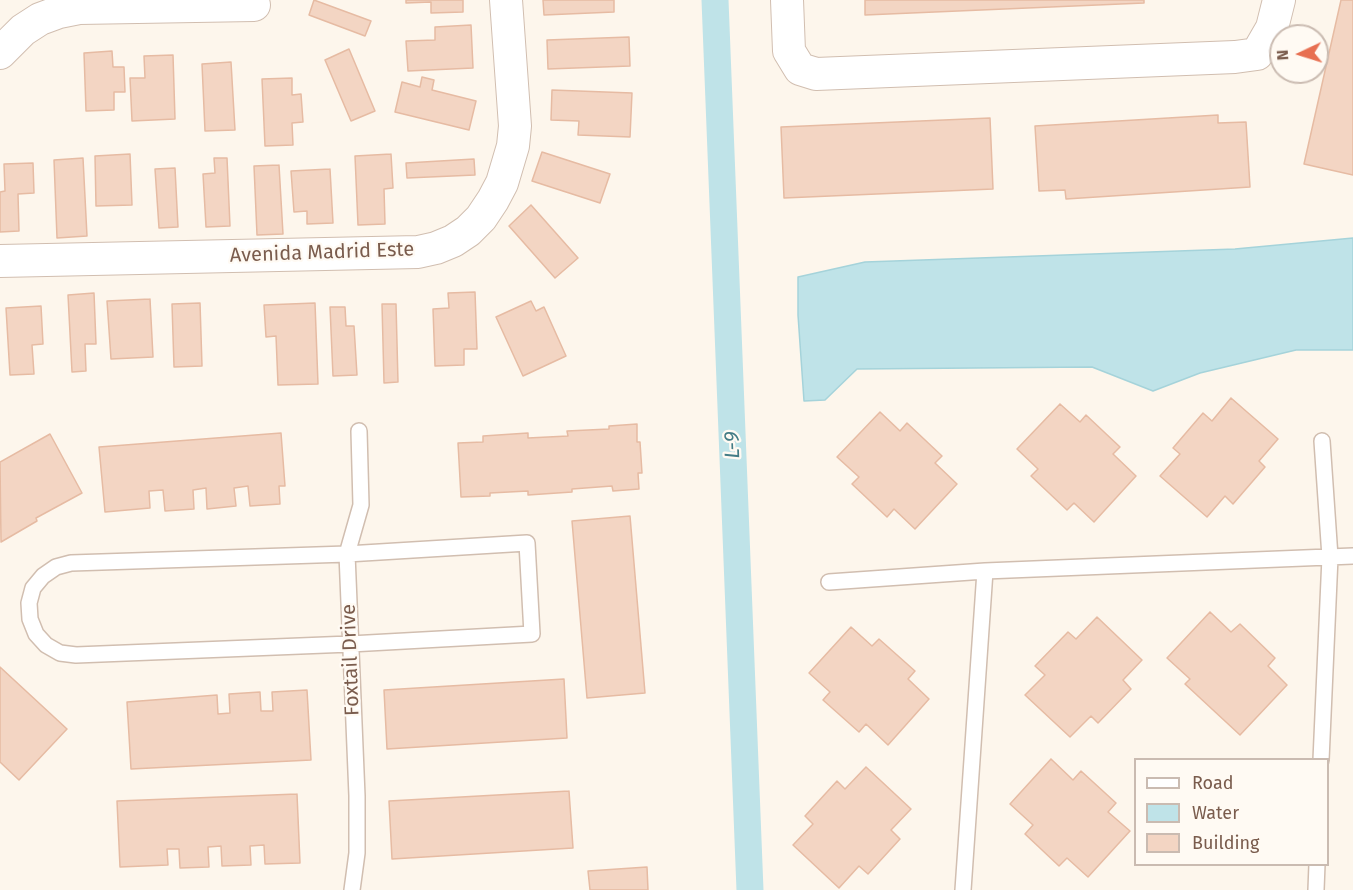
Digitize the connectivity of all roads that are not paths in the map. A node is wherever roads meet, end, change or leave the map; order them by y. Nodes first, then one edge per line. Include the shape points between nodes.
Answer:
1 (506, 0) edge
2 (787, 0) edge
3 (1279, 0) edge
4 (254, 5) dead end
5 (0, 53) edge
6 (0, 261) edge
7 (359, 431) dead end
8 (1322, 441) dead end
9 (346, 554) junction
10 (1353, 556) edge
11 (1330, 557) junction
12 (985, 571) junction
13 (829, 582) dead end
14 (350, 644) junction
15 (1321, 758) edge
16 (1317, 866) edge
17 (352, 890) edge
18 (963, 890) edge
19 (1316, 890) edge

1 - 6 street, Avenida Madrid Este via 513,146 493,200 481,218 453,241 418,252
2 - 3 street via 789,51 800,69 816,74 1257,54 1272,28
4 - 5 street via 79,8 40,20 23,30
7 - 9 lane, Foxtail Drive via 361,505
8 - 11 lane
9 - 14 lane, Foxtail Drive
9 - 14 lane via 527,543 532,634
9 - 14 lane via 71,563 43,576 33,588 29,603 36,634 60,653
10 - 11 lane
11 - 12 lane
11 - 15 lane
12 - 13 lane
12 - 18 lane
14 - 17 lane, Foxtail Drive via 357,796 357,853
16 - 19 lane

